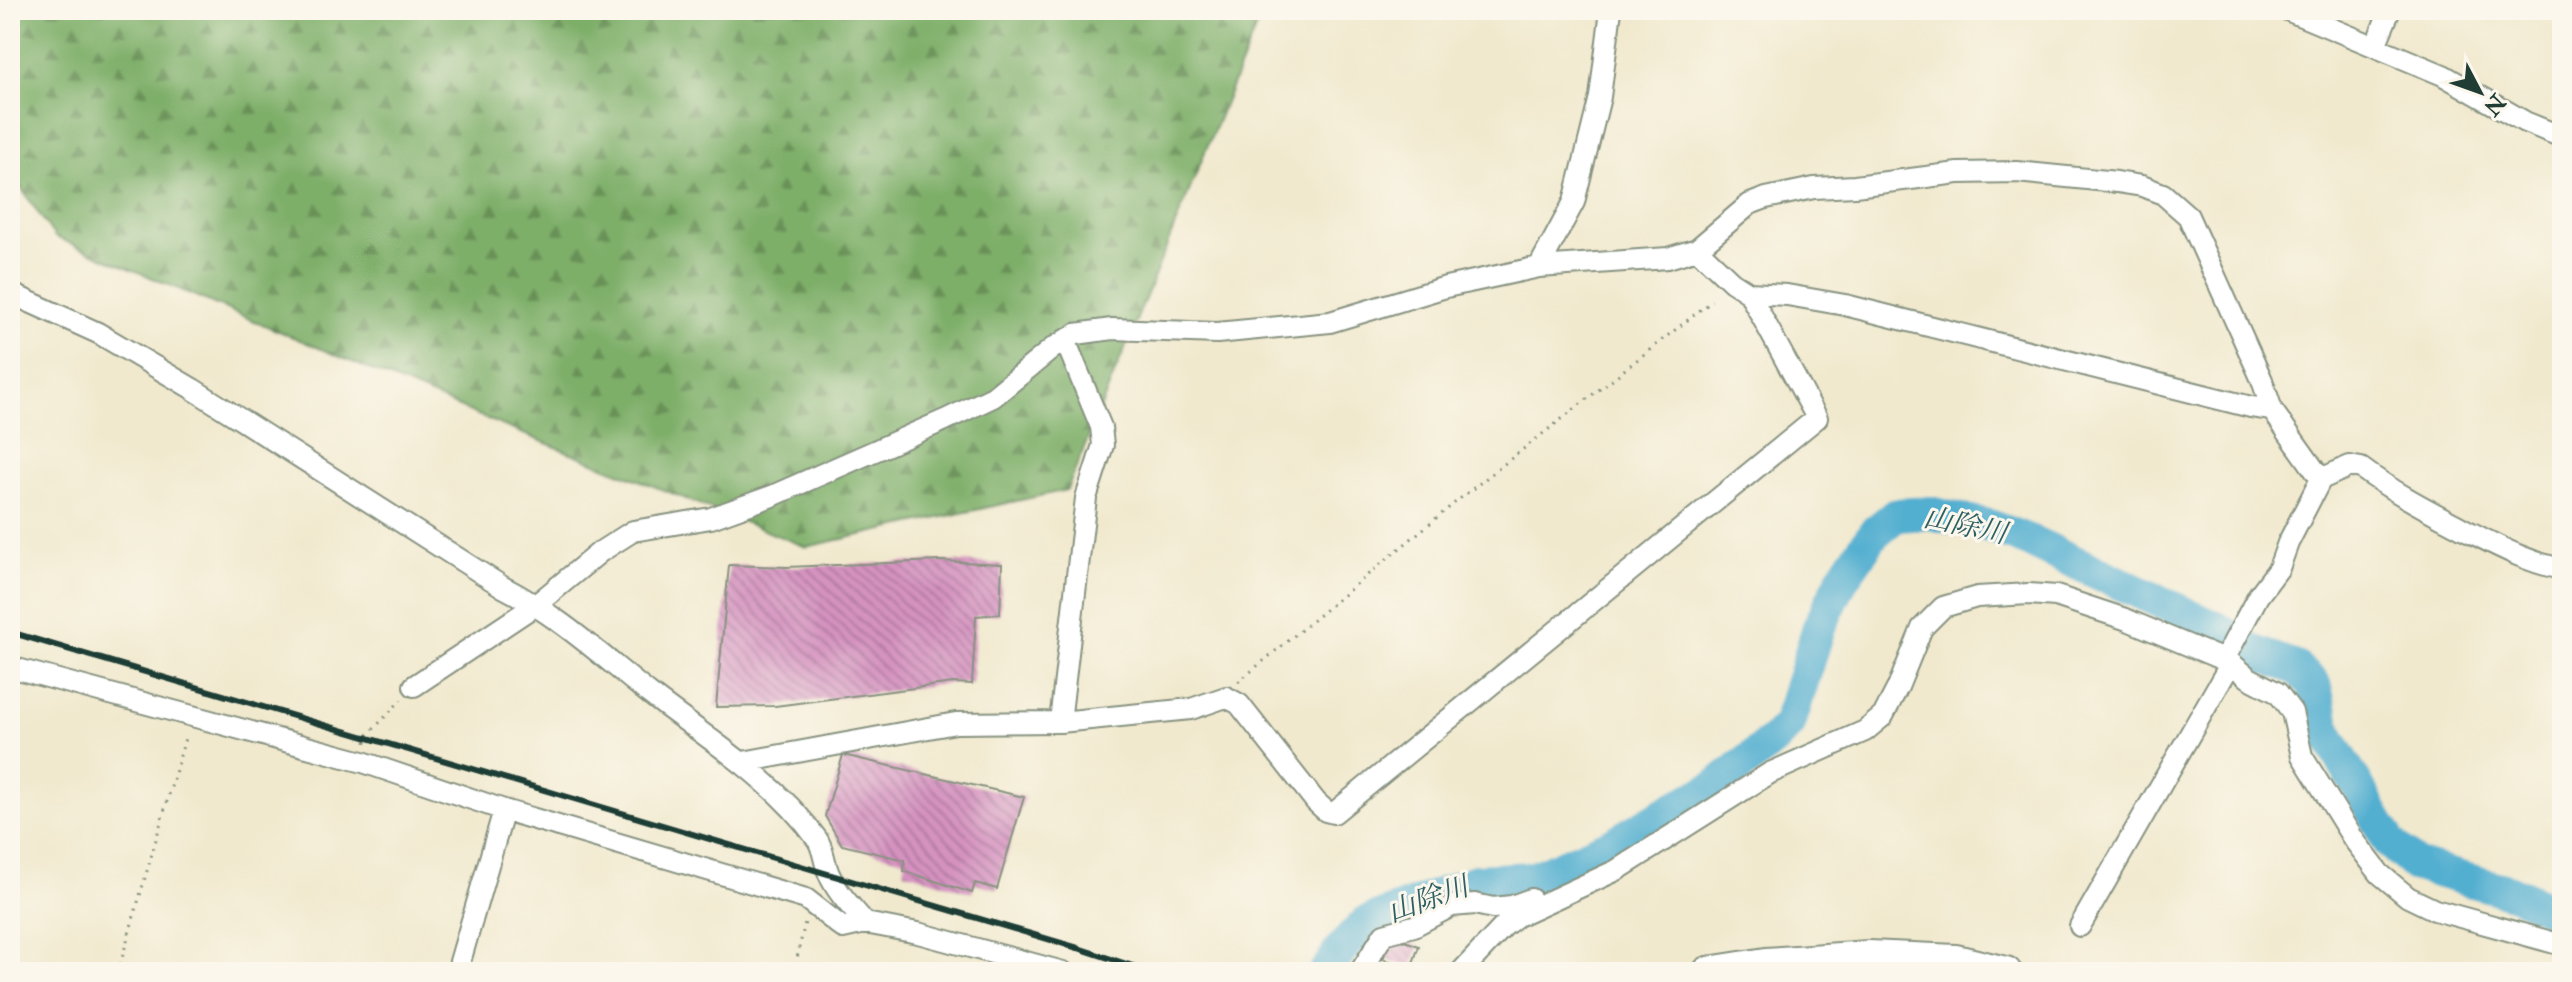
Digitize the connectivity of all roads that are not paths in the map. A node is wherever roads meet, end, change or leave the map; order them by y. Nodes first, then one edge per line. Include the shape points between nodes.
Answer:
1 (1611, 10) edge
2 (2287, 10) edge
3 (2390, 10) edge
4 (2375, 46) junction
5 (2562, 137) edge
6 (1697, 249) junction
7 (1539, 267) junction
8 (10, 293) edge
9 (1749, 293) junction
10 (1065, 340) junction
11 (2272, 410) junction
12 (2321, 479) junction
13 (2562, 569) edge
14 (537, 604) junction
15 (2228, 662) junction
16 (10, 667) edge
17 (414, 686) road end
18 (1060, 722) junction
19 (743, 762) junction
20 (504, 810) junction
21 (1569, 892) junction
22 (865, 923) junction
23 (2080, 926) dead end
24 (2562, 945) edge
25 (457, 972) edge
26 (1063, 972) edge
27 (1360, 972) edge
28 (1461, 972) edge
29 (1708, 972) edge
30 (2006, 972) edge

1 - 7 street via 1600,97 1574,202
2 - 4 street
3 - 4 street
4 - 5 street
6 - 7 street via 1668,258
6 - 9 street
6 - 11 street via 1750,204 1814,188 2017,172 2142,186 2163,194 2188,216
7 - 10 street via 1446,287 1330,322 1217,333 1112,329
8 - 14 street via 139,357
9 - 11 street via 1845,305
9 - 18 street via 1817,418 1334,813 1316,802 1239,704 1226,697 1191,709
10 - 14 street via 993,397 772,496 711,518 633,531
10 - 18 street via 1101,427 1103,445 1086,498
11 - 12 street
12 - 13 street via 2350,466 2361,468 2505,550
12 - 15 street via 2279,568 2242,623
14 - 17 street
14 - 19 street
15 - 21 street via 2056,596 1977,597 1943,607 1922,628 1883,716 1865,731 1770,773 1617,870
15 - 23 street
15 - 24 street via 2278,693 2292,712 2302,756 2380,874 2435,910
16 - 20 street via 363,762
18 - 19 street via 956,723
19 - 22 street via 819,842 828,874
20 - 22 street via 806,899 843,928
20 - 25 street
21 - 27 street via 1559,889 1512,906 1452,906 1414,926 1384,934
21 - 28 street via 1517,916
22 - 26 street
29 - 30 highway via 1869,956 1956,960

